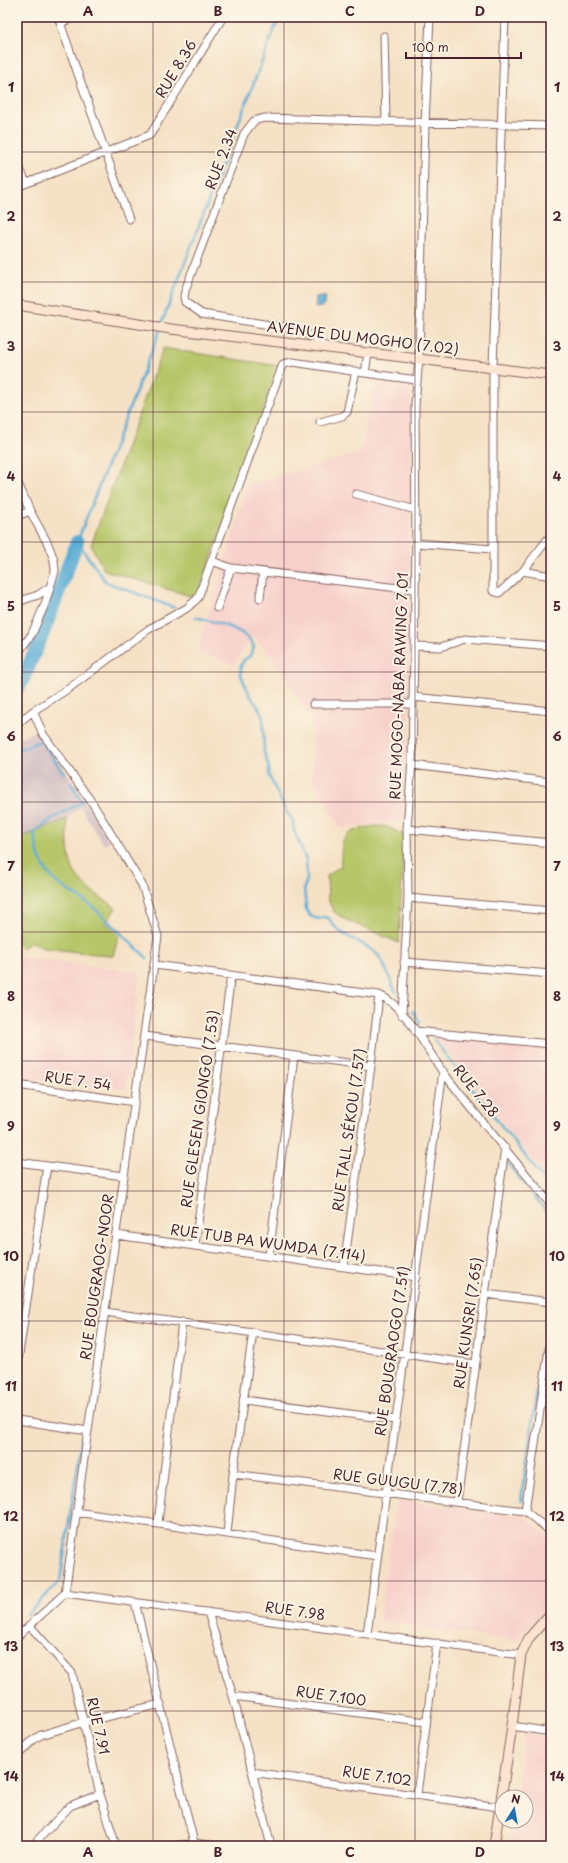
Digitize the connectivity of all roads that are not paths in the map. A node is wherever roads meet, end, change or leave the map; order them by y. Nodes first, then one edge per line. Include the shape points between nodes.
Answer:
1 (75, 17) edge
2 (223, 17) edge
3 (430, 17) edge
4 (505, 17) edge
5 (59, 20) edge
6 (384, 36) dead end
7 (386, 122) junction
8 (425, 123) junction
9 (500, 125) junction
10 (551, 126) edge
11 (106, 152) junction
12 (17, 162) edge
13 (26, 183) junction
14 (17, 186) edge
15 (129, 219) dead end
16 (17, 305) edge
17 (325, 348) junction
18 (368, 353) junction
19 (419, 358) junction
20 (493, 367) junction
21 (356, 371) junction
22 (365, 373) junction
23 (551, 375) edge
24 (417, 380) junction
25 (320, 422) dead end
26 (17, 481) edge
27 (356, 494) dead end
28 (416, 510) junction
29 (30, 511) junction
30 (17, 516) edge
31 (551, 536) edge
32 (416, 543) junction
33 (492, 549) junction
34 (212, 561) junction
35 (232, 568) junction
36 (523, 571) junction
37 (263, 572) junction
38 (551, 576) edge
39 (50, 586) junction
40 (415, 589) junction
41 (260, 598) dead end
42 (17, 602) edge
43 (217, 608) dead end
44 (414, 646) junction
45 (551, 646) edge
46 (17, 654) edge
47 (413, 700) junction
48 (313, 704) dead end
49 (33, 711) junction
50 (551, 711) edge
51 (17, 724) edge
52 (412, 765) junction
53 (551, 782) edge
54 (407, 830) junction
55 (551, 843) edge
56 (408, 898) junction
57 (551, 911) edge
58 (404, 962) junction
59 (155, 965) junction
60 (551, 974) edge
61 (231, 975) junction
62 (379, 996) junction
63 (402, 1015) junction
64 (415, 1031) junction
65 (145, 1036) junction
66 (551, 1044) edge
67 (222, 1047) junction
68 (294, 1056) junction
69 (371, 1066) junction
70 (443, 1072) junction
71 (17, 1085) edge
72 (135, 1102) junction
73 (505, 1148) junction
74 (17, 1162) edge
75 (47, 1166) junction
76 (124, 1176) junction
77 (551, 1193) edge
78 (550, 1204) edge
79 (116, 1235) junction
80 (195, 1245) junction
81 (269, 1256) junction
82 (344, 1267) junction
83 (416, 1277) junction
84 (485, 1294) junction
85 (551, 1302) edge
86 (105, 1312) junction
87 (182, 1322) junction
88 (253, 1332) junction
89 (551, 1335) edge
90 (18, 1350) edge
91 (405, 1354) junction
92 (475, 1364) junction
93 (17, 1367) edge
94 (244, 1400) junction
95 (17, 1420) edge
96 (396, 1420) junction
97 (88, 1431) junction
98 (233, 1474) junction
99 (386, 1493) junction
100 (457, 1502) junction
101 (525, 1511) junction
102 (76, 1512) junction
103 (158, 1523) junction
104 (551, 1532) edge
105 (227, 1534) junction
106 (377, 1556) junction
107 (65, 1593) junction
108 (135, 1602) junction
109 (208, 1612) junction
110 (551, 1613) edge
111 (29, 1625) junction
112 (367, 1634) junction
113 (17, 1638) edge
114 (437, 1644) junction
115 (521, 1655) junction
116 (233, 1696) junction
117 (161, 1704) junction
118 (84, 1722) junction
119 (426, 1722) junction
120 (512, 1726) junction
121 (551, 1732) edge
122 (17, 1756) edge
123 (252, 1772) junction
124 (502, 1789) edge
125 (100, 1794) junction
126 (417, 1794) junction
127 (494, 1806) edge
128 (496, 1829) edge
129 (38, 1843) edge
130 (194, 1843) junction
131 (32, 1846) edge
132 (116, 1846) edge
133 (174, 1846) edge
134 (218, 1846) edge
135 (271, 1846) edge
136 (494, 1846) edge

1 - 5 street
2 - 11 street, RUE 8.36 via 150,135
3 - 8 street, RUE MOGO-NABA RAWING 7.01
4 - 9 street
5 - 11 street
6 - 7 street
7 - 8 street, RUE 2.34
7 - 17 street, RUE 2.34 via 264,118 254,120 244,134 184,296 185,302 202,314 294,329 317,339
8 - 9 street, RUE 2.34
8 - 19 street, RUE MOGO-NABA RAWING 7.01
9 - 10 street, RUE 2.34
9 - 20 street
11 - 13 street
11 - 15 street
12 - 13 street
13 - 14 street
16 - 17 main road, AVENUE DU MOGHO (7.02) via 145,326
17 - 18 main road, AVENUE DU MOGHO (7.02)
18 - 19 main road, AVENUE DU MOGHO (7.02)
18 - 22 street
19 - 20 main road, AVENUE DU MOGHO (7.02)
19 - 24 street, RUE MOGO-NABA RAWING 7.01
20 - 23 main road, AVENUE DU MOGHO (7.02)
20 - 33 street
21 - 22 street
21 - 25 street via 347,412 342,416
21 - 34 street via 293,362 283,364
22 - 24 street
24 - 28 street, RUE MOGO-NABA RAWING 7.01
26 - 29 street
27 - 28 street
28 - 32 street, RUE MOGO-NABA RAWING 7.01
29 - 30 street
29 - 39 street via 54,560 55,571
31 - 36 street
32 - 33 street
32 - 40 street, RUE MOGO-NABA RAWING 7.01
33 - 36 street via 492,587 495,593 499,593
34 - 35 street
34 - 49 street via 198,598 187,608 149,628 68,689
35 - 37 street
35 - 43 street
36 - 38 street
37 - 40 street
37 - 41 street
39 - 42 street via 38,595
39 - 46 street via 32,634
40 - 44 street, RUE MOGO-NABA RAWING 7.01
44 - 45 street via 441,647 465,639
44 - 47 street, RUE MOGO-NABA RAWING 7.01
47 - 48 street
47 - 50 street
47 - 52 street, RUE MOGO-NABA RAWING 7.01
49 - 51 street
49 - 59 street, RUE BOUGRAOG-NOOR via 43,734 92,804 142,885 158,936
52 - 53 street
52 - 54 street, RUE MOGO-NABA RAWING 7.01
54 - 55 street
54 - 56 street, RUE MOGO-NABA RAWING 7.01
56 - 57 street
56 - 58 street, RUE MOGO-NABA RAWING 7.01
58 - 60 street
58 - 63 street, RUE MOGO-NABA RAWING 7.01
59 - 61 street
59 - 65 street, RUE BOUGRAOG-NOOR
61 - 62 street
61 - 67 street, RUE GLESEN GIONGO (7.53)
62 - 63 street, RUE 7.28 via 387,999
62 - 69 street, RUE TALL SÉKOU (7.57)
63 - 64 street, RUE 7.28
64 - 66 street
64 - 70 street, RUE 7.28
65 - 67 street
65 - 72 street, RUE BOUGRAOG-NOOR
67 - 68 street
67 - 80 street, RUE GLESEN GIONGO (7.53)
68 - 69 street
68 - 81 street
69 - 82 street, RUE TALL SÉKOU (7.57)
70 - 73 street, RUE 7.28
70 - 83 street, RUE BOUGRAOGO (7.51)
71 - 72 street, RUE 7. 54
72 - 76 street, RUE BOUGRAOG-NOOR
73 - 78 street, RUE 7.28
73 - 84 street, RUE KUNSRI (7.65)
74 - 75 street
75 - 76 street
75 - 90 street
76 - 79 street, RUE BOUGRAOG-NOOR
77 - 78 street
79 - 80 street, RUE TUB PA WUMDA (7.114)
79 - 86 street, RUE BOUGRAOG-NOOR
80 - 81 street, RUE TUB PA WUMDA (7.114)
81 - 82 street, RUE TUB PA WUMDA (7.114)
82 - 83 street, RUE TUB PA WUMDA (7.114)
83 - 91 street, RUE BOUGRAOGO (7.51)
84 - 85 street
84 - 92 street, RUE KUNSRI (7.65)
86 - 87 street
86 - 97 street, RUE BOUGRAOG-NOOR
87 - 88 street
87 - 103 street
88 - 91 street
88 - 94 street
89 - 101 street
90 - 93 street
91 - 92 street
91 - 96 street, RUE BOUGRAOGO (7.51)
92 - 100 street, RUE KUNSRI (7.65)
94 - 96 street
94 - 98 street
95 - 97 street
96 - 99 street, RUE BOUGRAOGO (7.51)
97 - 102 street, RUE BOUGRAOG-NOOR
98 - 99 street, RUE GUUGU (7.78)
98 - 105 street
99 - 100 street, RUE GUUGU (7.78)
99 - 106 street, RUE BOUGRAOGO (7.51)
100 - 101 street, RUE GUUGU (7.78)
101 - 104 street
102 - 103 street
102 - 107 street, RUE BOUGRAOG-NOOR
103 - 105 street
105 - 106 street
106 - 112 street, RUE BOUGRAOGO (7.51)
107 - 108 street, RUE 7.98
107 - 111 street
108 - 109 street, RUE 7.98
108 - 117 street
109 - 112 street, RUE 7.98
109 - 116 street
110 - 115 main road via 529,1638
111 - 113 street
111 - 118 street, RUE 7.91 via 72,1673
112 - 114 street, RUE 7.98
114 - 115 street, RUE 7.98
114 - 119 street
115 - 120 main road
116 - 119 street, RUE 7.100
116 - 123 street
117 - 118 street
117 - 130 street
118 - 122 street via 36,1737
118 - 125 street, RUE 7.91
119 - 126 street
120 - 121 street
120 - 124 main road
123 - 126 street, RUE 7.102
123 - 135 street
125 - 129 street via 70,1806
125 - 132 street, RUE 7.91
126 - 127 street, RUE 7.102
128 - 136 main road
129 - 131 street
130 - 133 street
130 - 134 street

